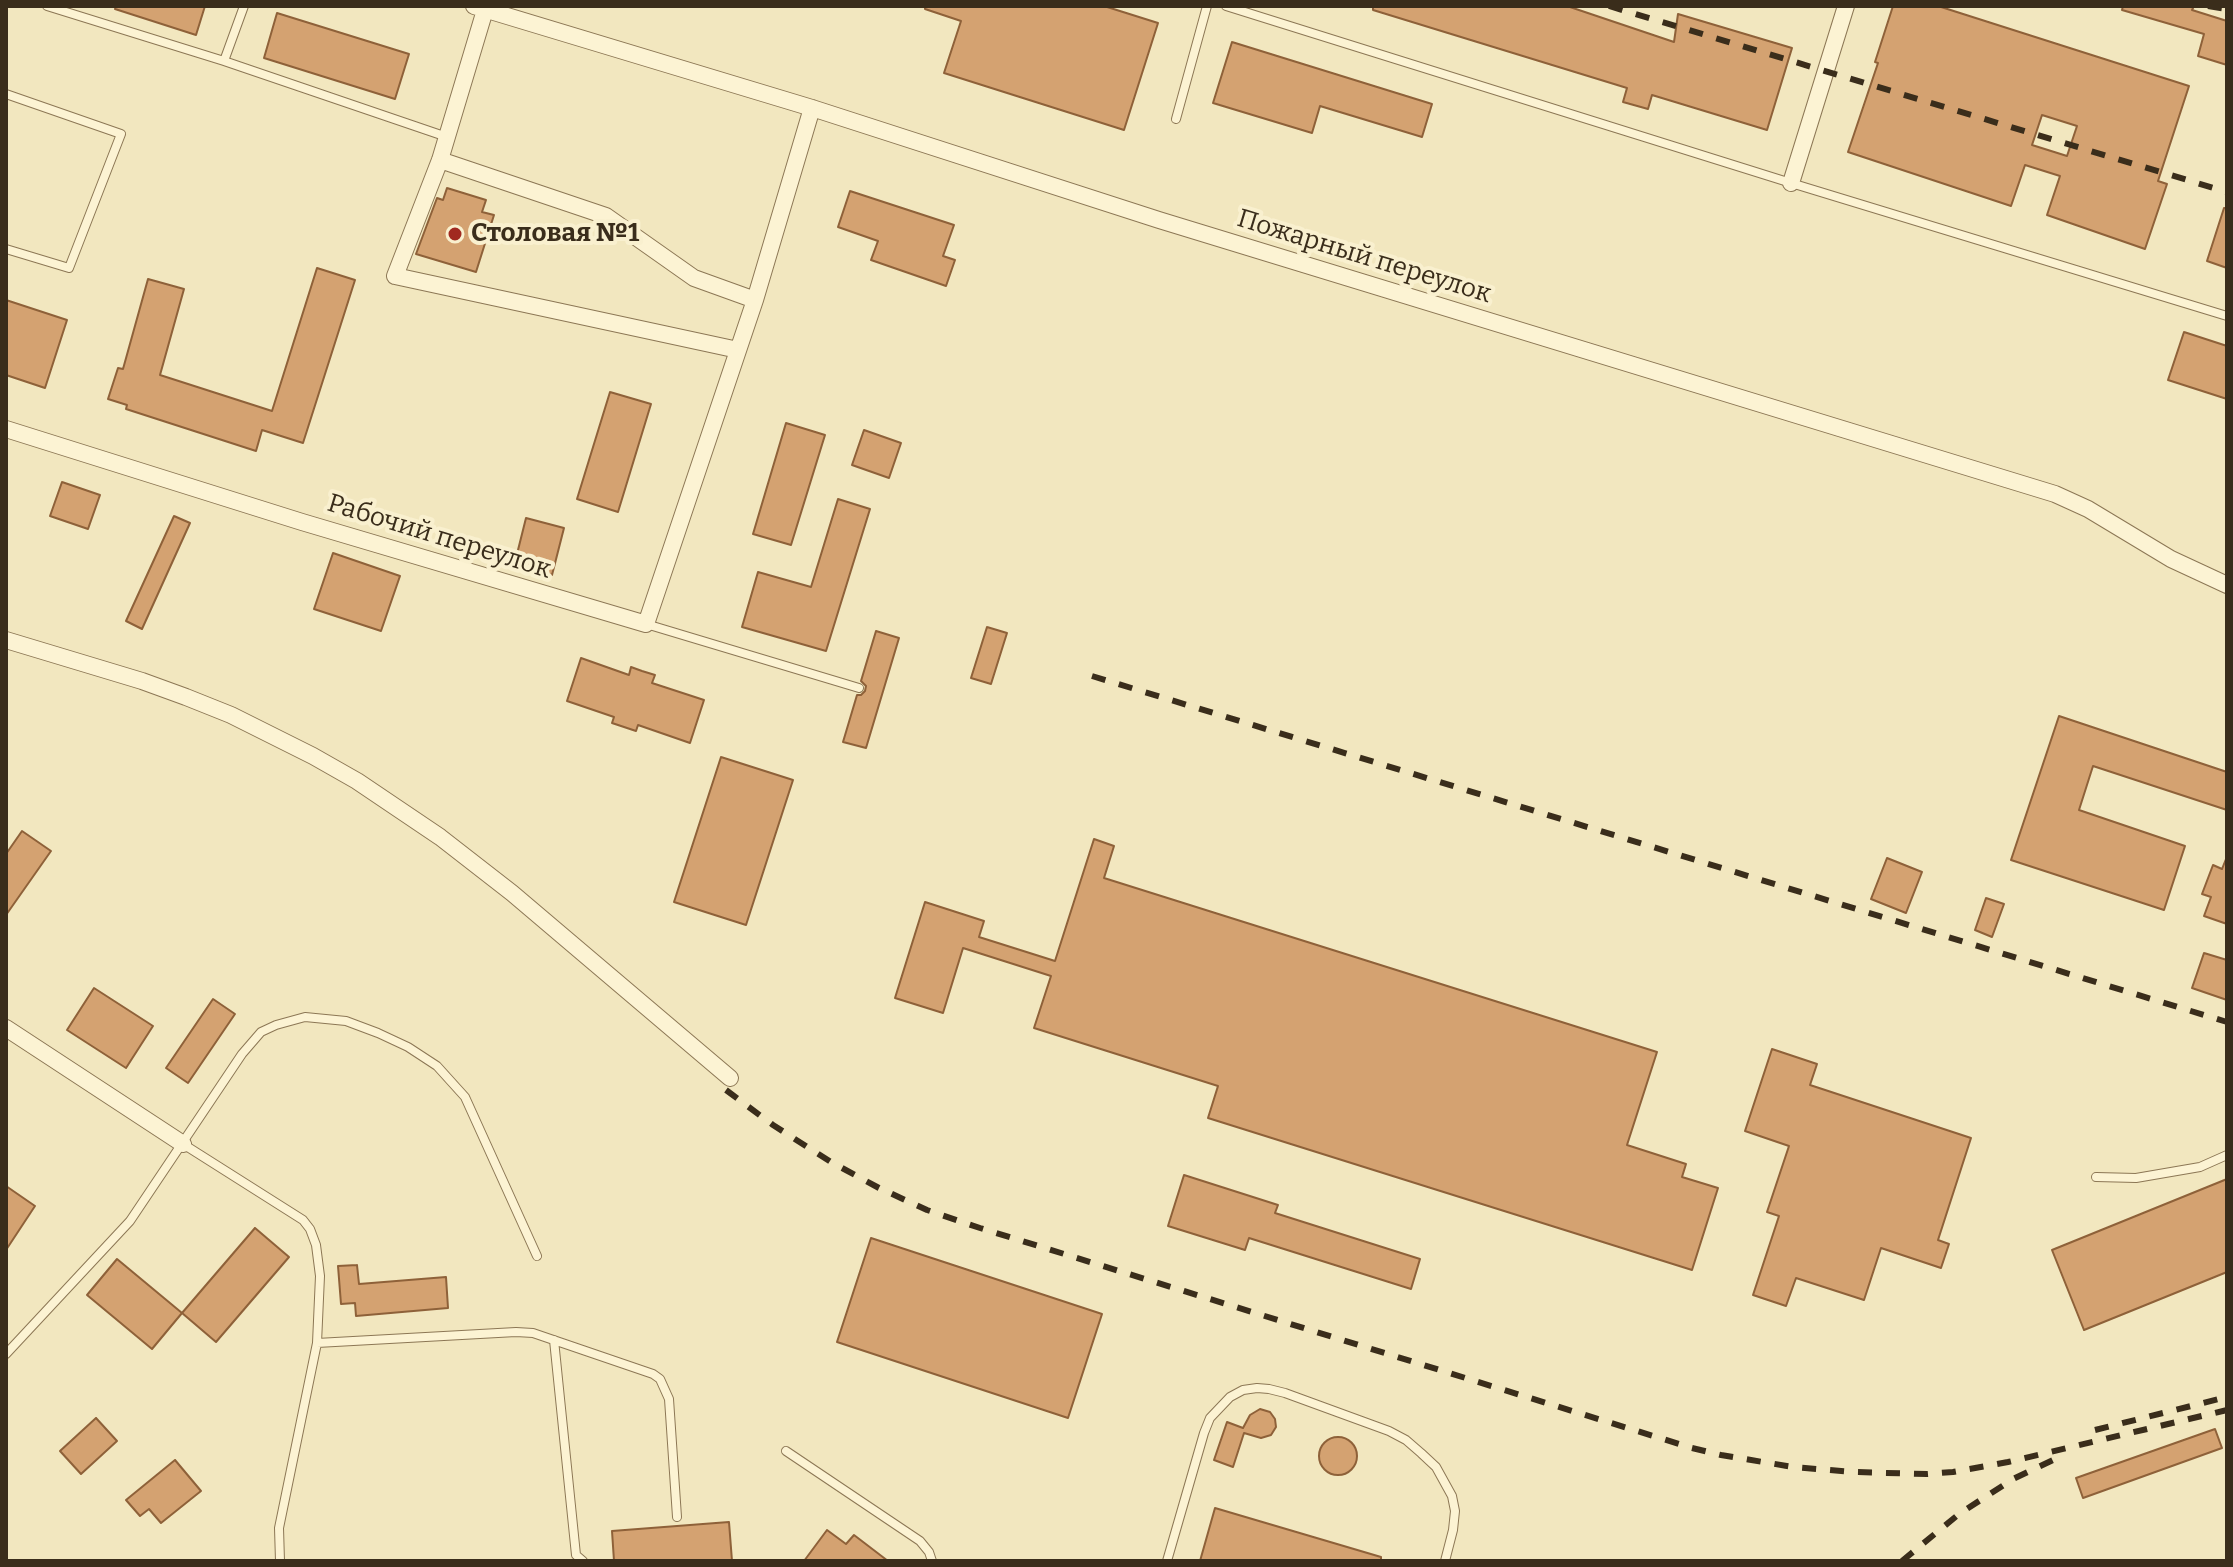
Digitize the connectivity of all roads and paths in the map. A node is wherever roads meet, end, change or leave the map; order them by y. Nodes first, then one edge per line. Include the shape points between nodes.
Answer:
1 (47, 6) edge
2 (244, 6) edge
3 (1207, 6) edge
4 (1226, 6) edge
5 (1846, 6) edge
6 (479, 8) edge
7 (224, 61) junction
8 (6, 94) edge
9 (812, 108) junction
10 (1176, 119) dead end
11 (447, 137) junction
12 (440, 160) junction
13 (1791, 183) junction
14 (6, 249) edge
15 (755, 300) junction
16 (2227, 316) edge
17 (738, 350) junction
18 (6, 429) edge
19 (2227, 585) edge
20 (646, 624) junction
21 (6, 640) edge
22 (859, 688) dead end
23 (6, 1028) edge
24 (730, 1078) dead end
25 (183, 1144) junction
26 (2227, 1155) edge
27 (2096, 1177) dead end
28 (537, 1256) dead end
29 (554, 1340) junction
30 (317, 1343) junction
31 (6, 1354) edge
32 (786, 1451) dead end
33 (677, 1517) dead end
34 (280, 1561) edge
35 (583, 1561) edge
36 (932, 1561) edge
37 (1167, 1561) edge
38 (1445, 1561) edge

1 - 7 lane
2 - 7 lane
3 - 10 lane
4 - 13 lane
5 - 13 street
6 - 9 street, Пожарный переулок
6 - 11 street
7 - 11 lane
8 - 14 lane via 121,134 69,268
9 - 15 street
9 - 19 street, Пожарный переулок via 1159,220 2055,494
11 - 12 street
12 - 15 street via 606,216 694,278
12 - 17 street via 395,276
13 - 16 lane
15 - 17 street
17 - 20 street
18 - 20 street, Рабочий переулок
20 - 22 lane, Рабочий переулок
21 - 24 street via 142,681 231,715 357,781 512,893
23 - 25 street
25 - 28 lane via 261,1032 305,1017 346,1021 408,1047 437,1066 465,1097
25 - 30 lane via 310,1229 320,1276
25 - 31 lane via 130,1221
26 - 27 lane via 2200,1167 2136,1178
29 - 30 lane via 516,1332
29 - 33 lane via 660,1379 669,1399
29 - 35 lane via 576,1555
30 - 34 lane via 279,1528
32 - 36 lane via 920,1541
37 - 38 lane via 1210,1418 1230,1397 1257,1388 1389,1431 1421,1453 1452,1496 1453,1530

